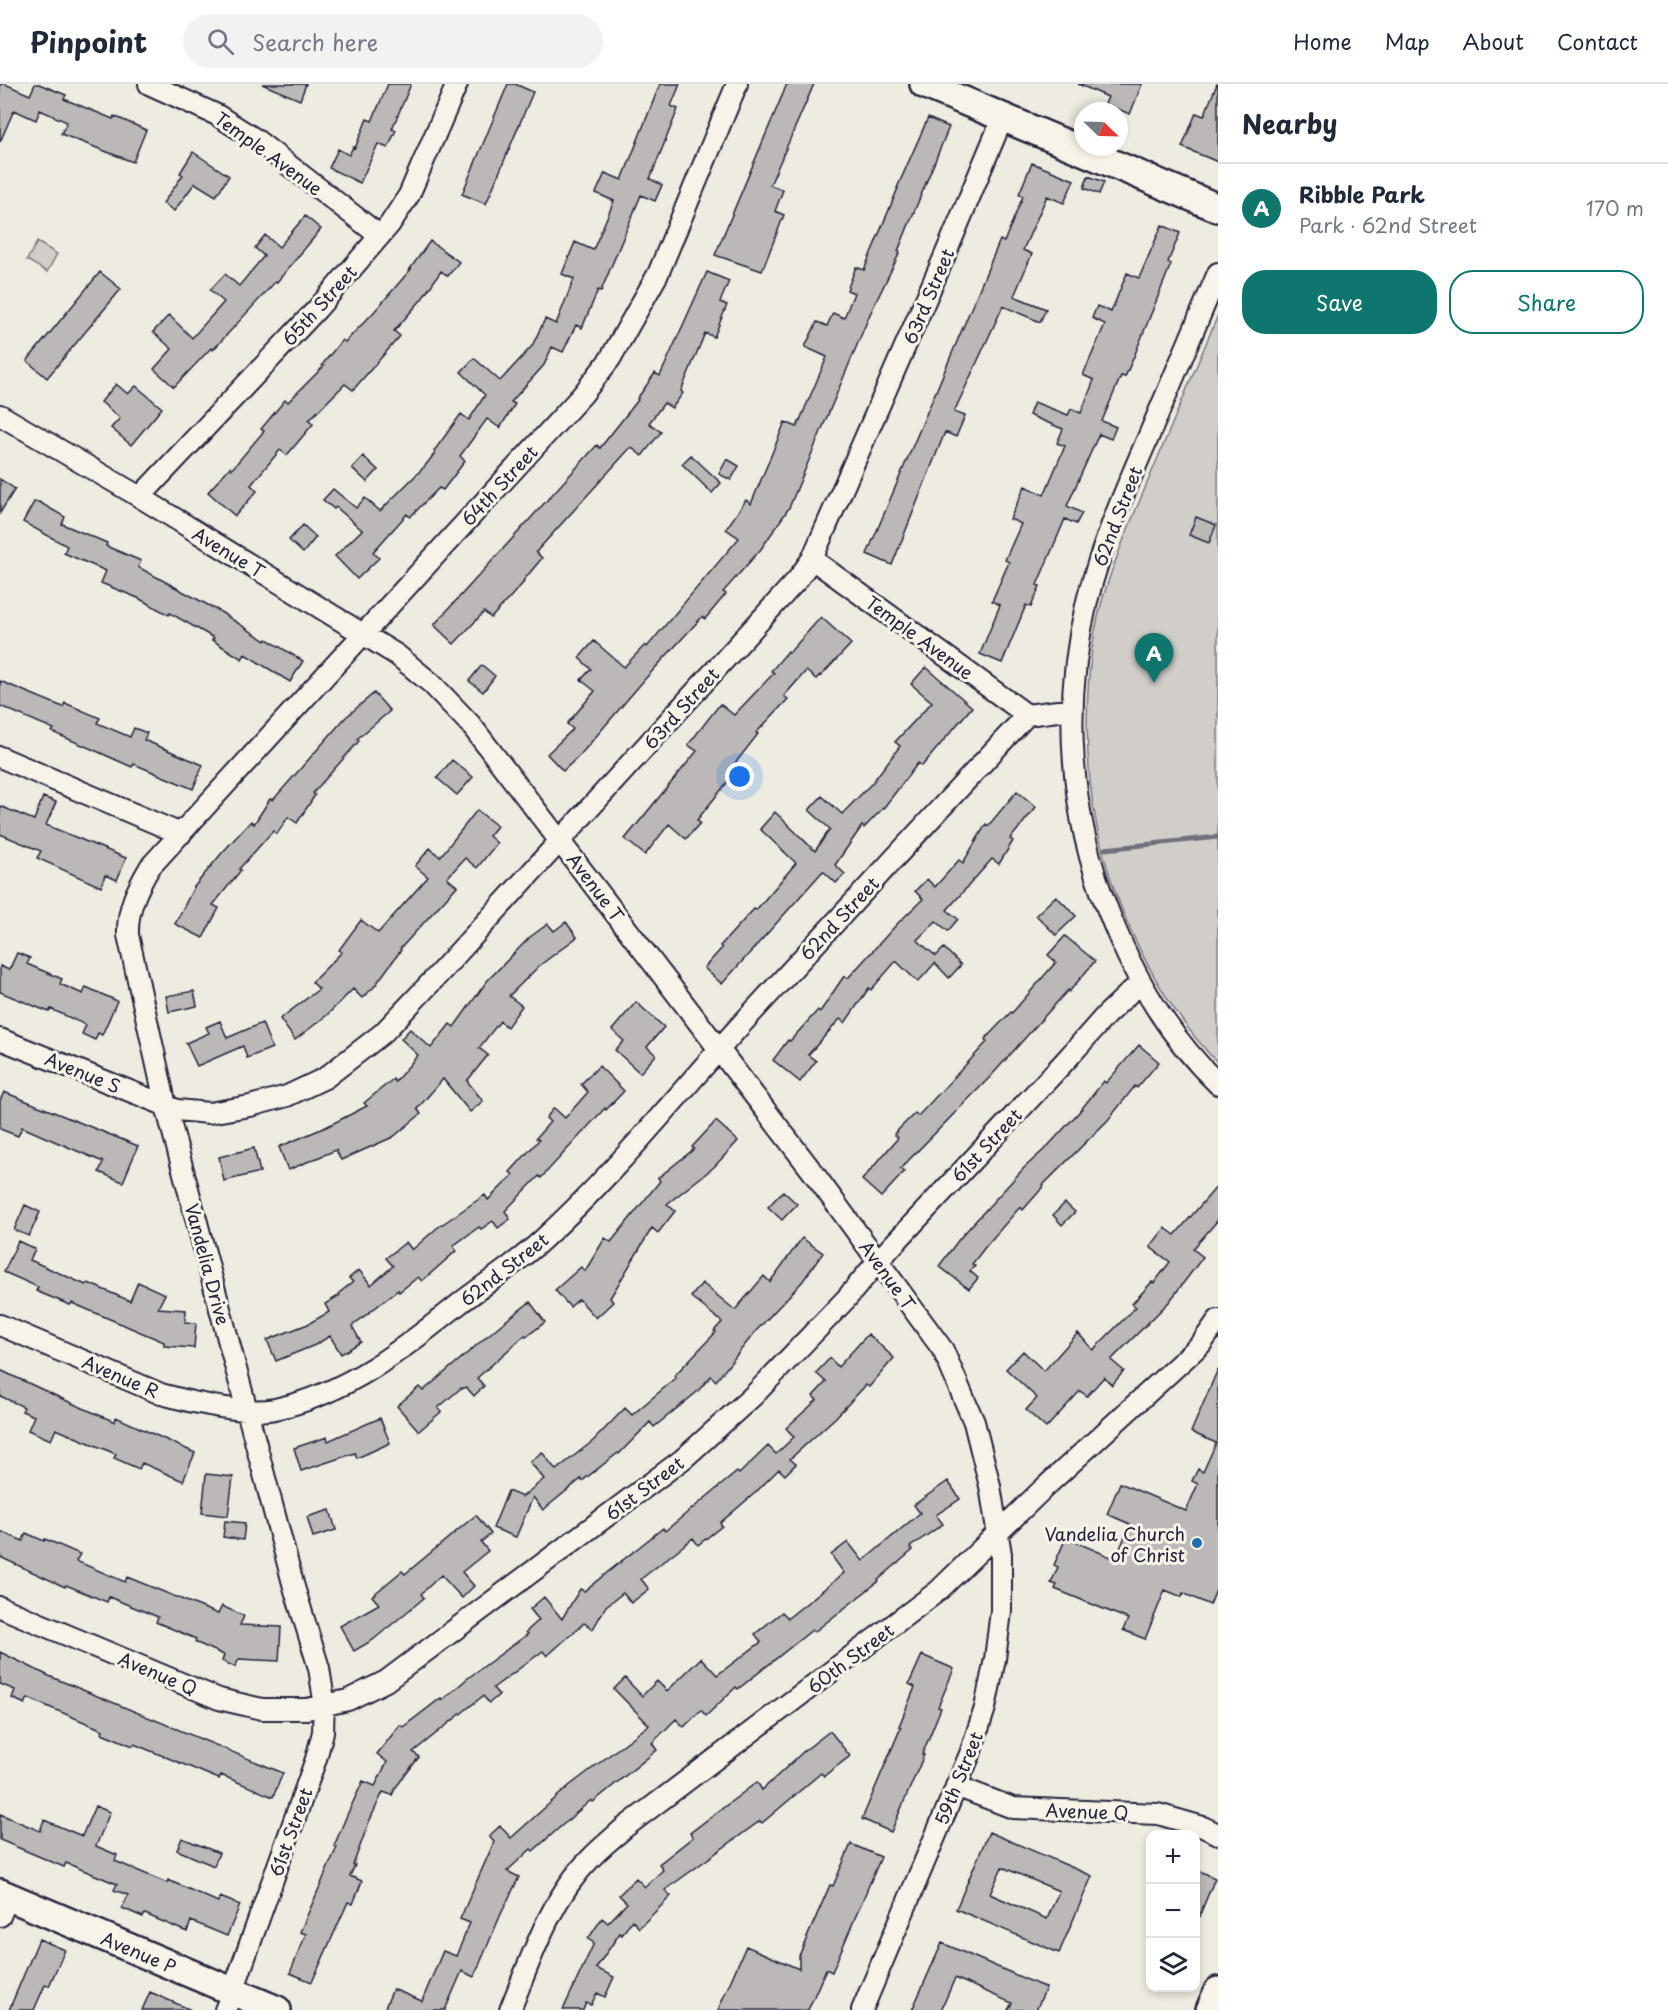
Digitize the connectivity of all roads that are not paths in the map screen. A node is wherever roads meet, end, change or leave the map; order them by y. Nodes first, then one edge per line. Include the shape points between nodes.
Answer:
1 (149, 84) edge
2 (457, 84) edge
3 (737, 84) edge
4 (924, 84) edge
5 (1003, 117) junction
6 (1218, 208) edge
7 (380, 236) junction
8 (1218, 273) edge
9 (0, 415) edge
10 (140, 497) junction
11 (812, 559) junction
12 (363, 634) junction
13 (1073, 709) junction
14 (1027, 715) junction
15 (0, 757) edge
16 (181, 834) junction
17 (561, 841) junction
18 (1141, 982) junction
19 (0, 1039) edge
20 (719, 1050) junction
21 (1218, 1084) edge
22 (166, 1106) junction
23 (878, 1261) junction
24 (1218, 1320) edge
25 (0, 1325) edge
26 (247, 1410) junction
27 (997, 1533) junction
28 (0, 1606) edge
29 (323, 1706) junction
30 (956, 1786) junction
31 (1218, 1834) edge
32 (3, 1902) edge
33 (1218, 1991) edge
34 (229, 2001) edge
35 (277, 2010) edge
36 (510, 2010) edge
37 (862, 2010) edge
38 (1210, 2010) edge

1 - 7 street, Temple Avenue via 217,115 255,139
2 - 7 street, 65th Street via 409,195
3 - 12 street, 64th Street via 658,274 610,359 583,394
4 - 5 street
5 - 6 street
5 - 11 street, 63rd Street
7 - 10 street, 65th Street via 318,308
8 - 13 street, 62nd Street via 1098,561 1078,644
9 - 10 street, Avenue T
10 - 12 street, Avenue T
11 - 14 street, Temple Avenue
11 - 17 street, 63rd Street
12 - 16 street, 64th Street
12 - 17 street, Avenue T via 398,655 432,684 471,725
13 - 14 street
13 - 18 street via 1075,772 1088,849 1102,897
14 - 20 street, 62nd Street
15 - 16 street
16 - 22 street, Vandelia Drive via 150,867 134,895 128,921
17 - 20 street, Avenue T
17 - 22 street, 63rd Street via 383,1033 325,1078 287,1096 209,1113
18 - 21 street via 1185,1046
18 - 23 street, 61st Street
19 - 22 street, Avenue S
20 - 23 street, Avenue T
20 - 26 street, 62nd Street via 589,1196 538,1244 412,1342 360,1377 318,1396 273,1410
22 - 26 street, Vandelia Drive
23 - 27 street, Avenue T via 943,1350 974,1422
23 - 29 street, 61st Street via 754,1395 682,1459 386,1682 348,1700
24 - 27 street, 60th Street via 1201,1344
25 - 26 street, Avenue R via 161,1394
26 - 29 street, Vandelia Drive via 319,1668
27 - 30 street, 59th Street via 1001,1611 995,1659 985,1708
27 - 36 street, 60th Street via 938,1591 624,1828 588,1860 561,1897
28 - 29 street, Avenue Q via 219,1699 262,1709
29 - 34 street, 61st Street via 323,1732 316,1759
30 - 31 street, Avenue Q via 1013,1808 1158,1814
30 - 37 street, 59th Street
32 - 34 street, Avenue P
33 - 38 street
34 - 35 street, Avenue P

